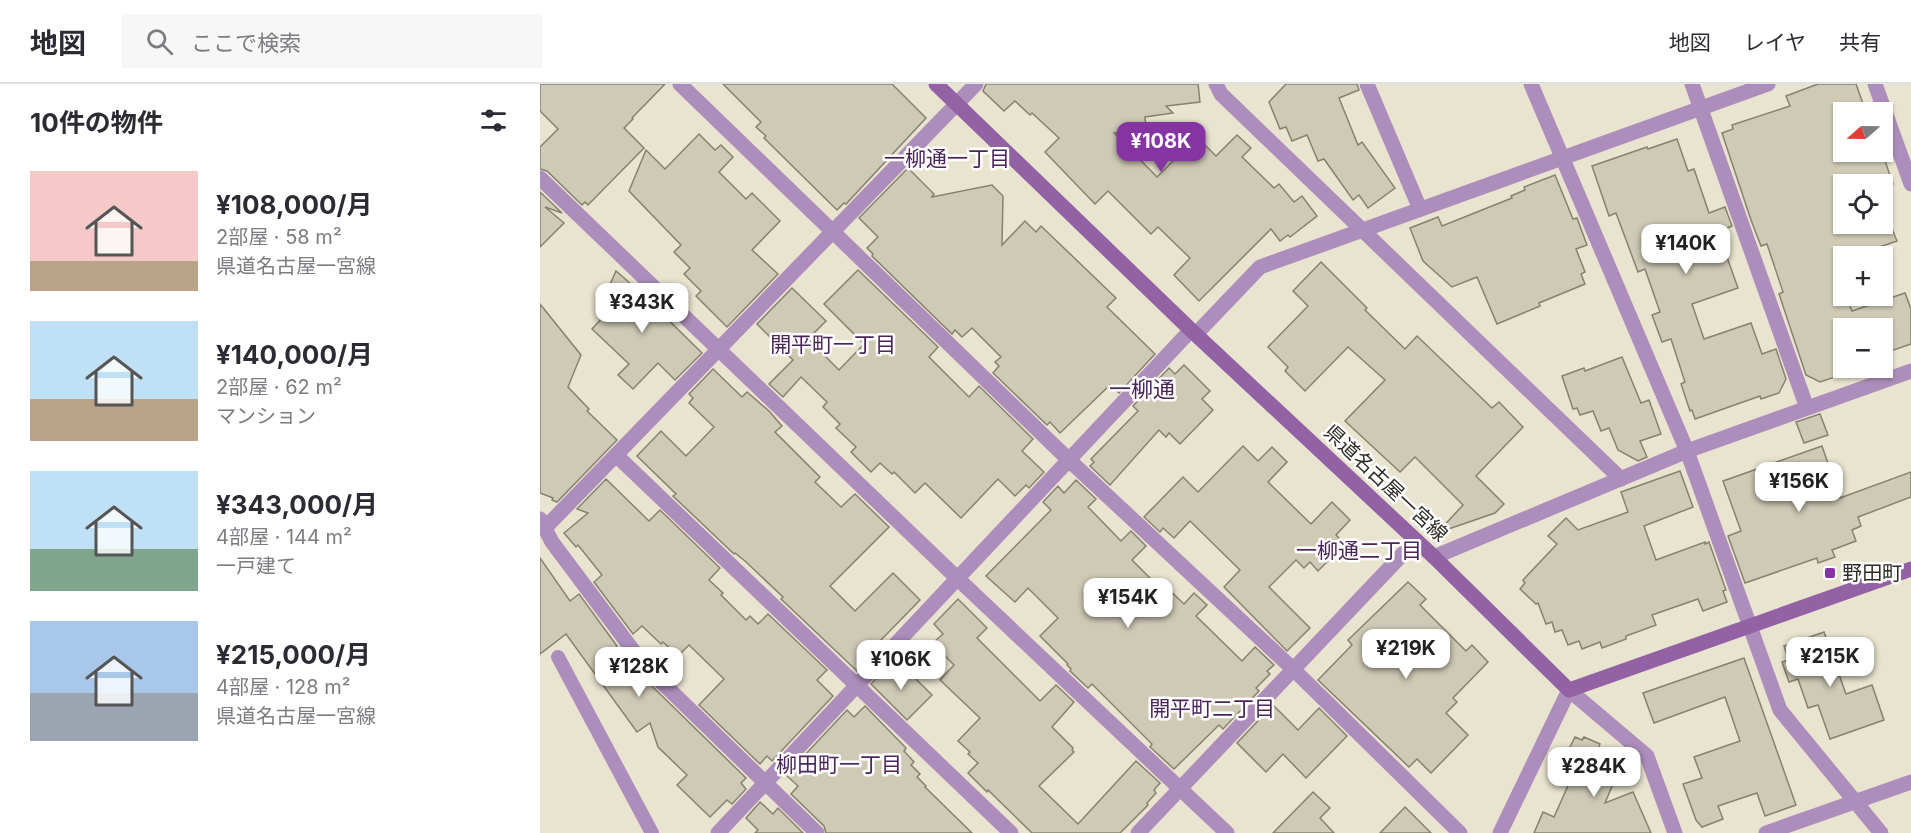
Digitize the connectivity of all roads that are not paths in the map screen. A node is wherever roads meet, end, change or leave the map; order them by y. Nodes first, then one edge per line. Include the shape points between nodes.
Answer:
1 (680, 84) edge
2 (936, 84) edge
3 (976, 84) edge
4 (1216, 84) edge
5 (1367, 84) edge
6 (1531, 84) edge
7 (1692, 84) edge
8 (1768, 84) edge
9 (1875, 84) edge
10 (957, 104) junction
11 (1700, 108) junction
12 (1562, 157) junction
13 (540, 178) edge
14 (1911, 184) edge
15 (1420, 209) junction
16 (1361, 230) junction
17 (834, 232) junction
18 (1194, 332) junction
19 (720, 351) junction
20 (1911, 371) edge
21 (1807, 408) junction
22 (1687, 451) junction
23 (617, 456) junction
24 (1070, 461) junction
25 (1621, 479) junction
26 (543, 524) edge
27 (1416, 540) junction
28 (1434, 557) junction
29 (1911, 568) edge
30 (957, 578) junction
31 (1750, 626) junction
32 (558, 657) dead end
33 (1293, 669) junction
34 (856, 685) junction
35 (1569, 690) junction
36 (1911, 782) edge
37 (764, 783) junction
38 (1181, 789) junction
39 (1855, 802) junction
40 (652, 833) edge
41 (718, 833) edge
42 (817, 833) edge
43 (1011, 833) edge
44 (1138, 833) edge
45 (1227, 833) edge
46 (1460, 833) edge
47 (1500, 833) edge
48 (1675, 833) edge
49 (1766, 833) edge
50 (1881, 833) edge

1 - 17 street
2 - 10 main road, 県道名古屋一宮線
3 - 10 street
4 - 16 street via 1221,94
5 - 15 street
6 - 12 street
7 - 11 street
8 - 11 street
9 - 14 street
10 - 17 street
10 - 18 main road, 県道名古屋一宮線
11 - 12 street
11 - 21 street
12 - 15 street
12 - 22 street
13 - 19 street
15 - 16 street
16 - 18 street via 1260,267
16 - 25 street
17 - 19 street
17 - 24 street
18 - 24 street
18 - 27 main road, 県道名古屋一宮線
19 - 23 street
19 - 30 street
20 - 21 street
21 - 22 street
22 - 25 street
22 - 31 street
23 - 26 street
23 - 34 street
24 - 30 street
24 - 33 street
25 - 28 street
26 - 37 street via 552,542 644,665
27 - 28 main road, 県道名古屋一宮線
27 - 33 street
28 - 35 main road, 県道名古屋一宮線
29 - 31 main road
30 - 34 street
30 - 38 street
31 - 35 main road
31 - 39 street via 1780,710
32 - 40 lane
33 - 38 street
33 - 46 street
34 - 37 street
34 - 43 street
35 - 47 street
35 - 48 street via 1647,756
36 - 39 street
37 - 41 street
37 - 42 street
38 - 44 street
38 - 45 street
39 - 49 street
39 - 50 street

